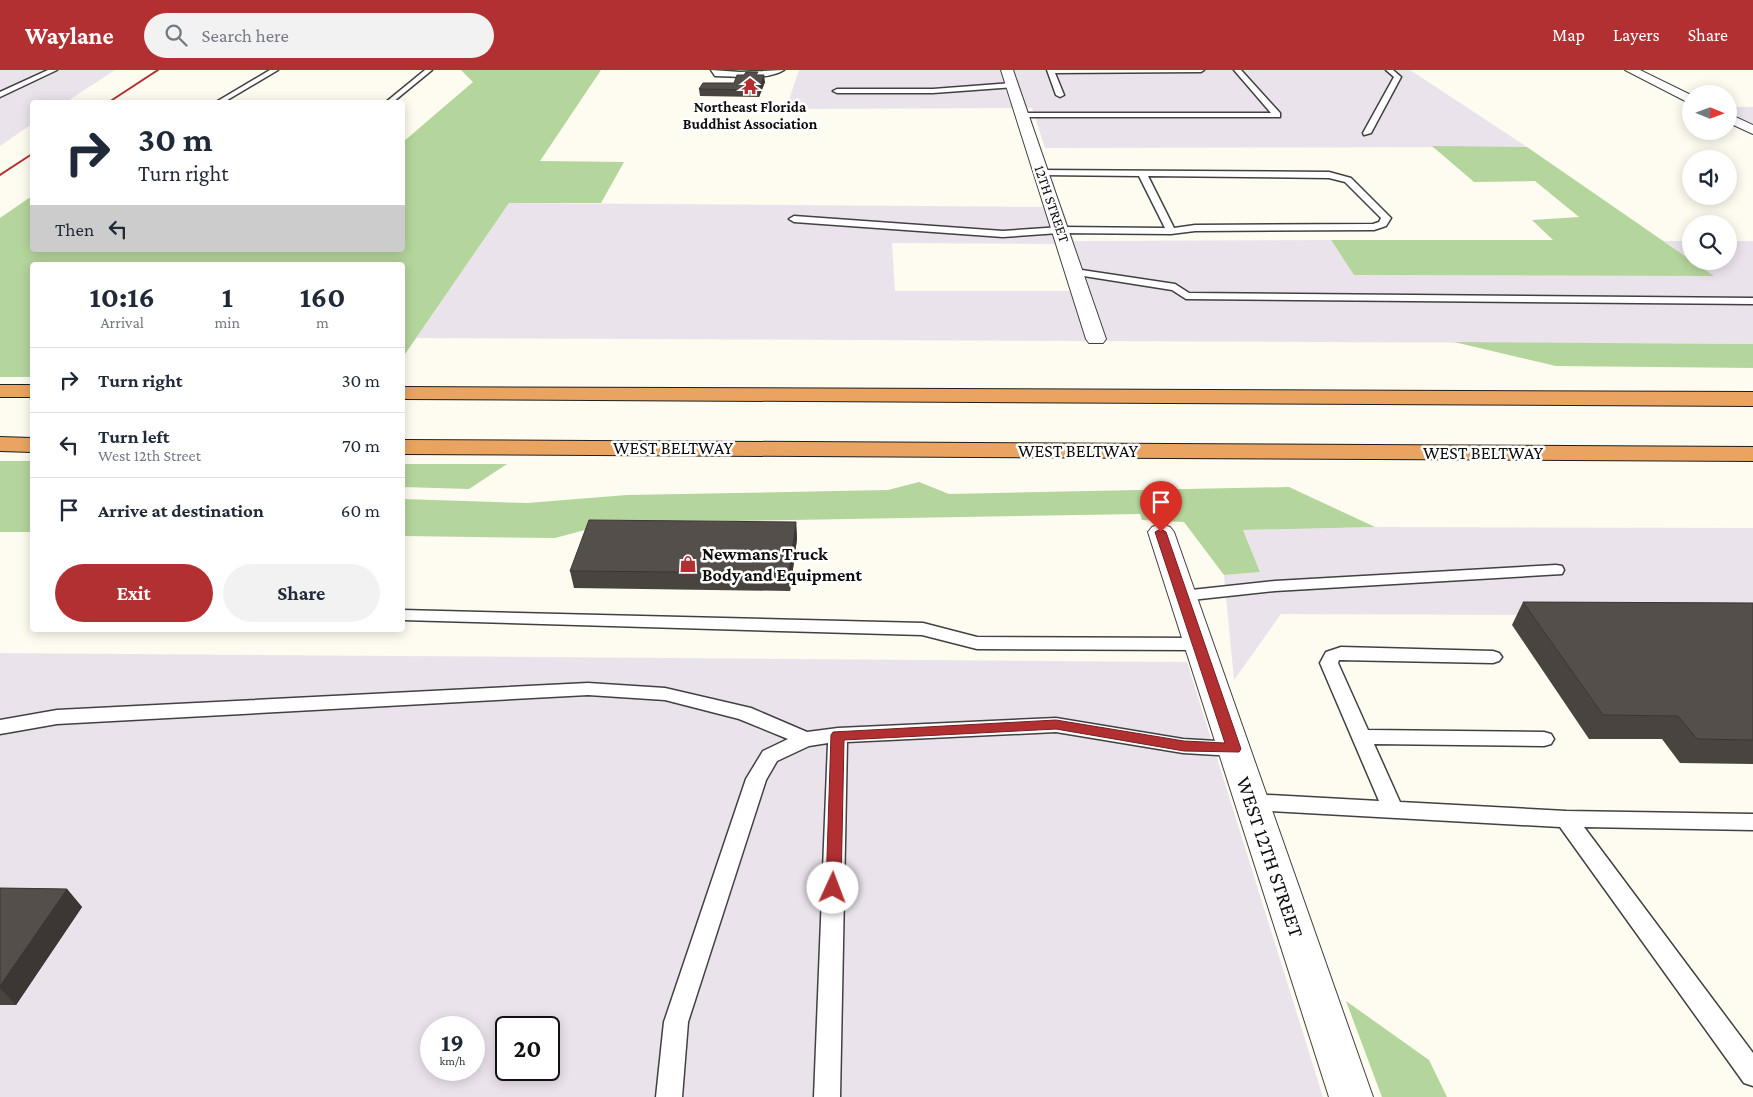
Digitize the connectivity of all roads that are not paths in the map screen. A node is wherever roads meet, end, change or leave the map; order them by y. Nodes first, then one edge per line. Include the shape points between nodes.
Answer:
1 (54, 70) edge
2 (275, 70) edge
3 (429, 70) edge
4 (714, 70) edge
5 (782, 70) edge
6 (1007, 70) edge
7 (1201, 70) edge
8 (1237, 70) edge
9 (1389, 70) edge
10 (1630, 70) edge
11 (1050, 71) edge
12 (1012, 85) junction
13 (0, 87) edge
14 (17, 87) junction
15 (838, 91) dead end
16 (0, 95) edge
17 (1682, 96) edge
18 (223, 100) edge
19 (391, 100) edge
20 (1068, 114) junction
21 (1022, 115) junction
22 (1738, 122) edge
23 (1753, 130) edge
24 (1367, 133) dead end
25 (1041, 172) junction
26 (1142, 173) junction
27 (794, 219) dead end
28 (1061, 231) junction
29 (1171, 231) junction
30 (1075, 272) junction
31 (1753, 301) edge
32 (1096, 339) dead end
33 (0, 391) edge
34 (30, 391) edge
35 (405, 393) edge
36 (1753, 399) edge
37 (0, 444) edge
38 (30, 444) edge
39 (405, 447) edge
40 (1753, 454) edge
41 (1161, 532) dead end
42 (1556, 570) dead end
43 (1182, 596) junction
44 (405, 615) edge
45 (1198, 644) junction
46 (1493, 657) dead end
47 (0, 727) edge
48 (838, 735) junction
49 (1362, 737) junction
50 (806, 739) junction
51 (1544, 739) dead end
52 (1234, 749) junction
53 (1251, 802) junction
54 (1394, 810) junction
55 (1566, 819) junction
56 (1753, 822) edge
57 (1753, 1074) edge
58 (669, 1097) edge
59 (827, 1097) edge
60 (1351, 1097) edge

1 - 14 lane
2 - 18 lane
3 - 19 lane
4 - 5 lane via 715,74 769,74
6 - 12 street, 12TH STREET
7 - 11 lane
8 - 20 lane via 1277,115
9 - 24 lane via 1398,77
10 - 17 street
11 - 20 lane
12 - 15 lane via 933,91
12 - 21 street, 12TH STREET
13 - 14 lane
14 - 16 lane
20 - 21 lane
21 - 25 street, 12TH STREET
22 - 23 street
25 - 26 lane
25 - 28 street, 12TH STREET
26 - 29 lane
26 - 29 lane via 1328,175 1348,180 1386,218 1383,224 1374,227 1196,228
27 - 28 lane via 1003,234
28 - 29 lane
28 - 30 street, 12TH STREET
30 - 31 lane via 1175,288 1186,296
30 - 32 street, 12TH STREET
33 - 34 highway
35 - 36 highway
37 - 38 highway
39 - 40 highway, WEST BELTWAY
41 - 43 street, WEST 12TH STREET
42 - 43 lane via 1275,586
43 - 45 street, WEST 12TH STREET
44 - 45 lane via 923,629 977,643
45 - 52 street, WEST 12TH STREET
46 - 49 lane via 1348,653 1332,656 1329,663
47 - 50 lane via 57,717 588,689 665,694 744,713
48 - 50 lane
48 - 52 lane via 1056,725 1184,746
48 - 59 lane
49 - 51 lane
49 - 54 lane
50 - 58 lane via 770,756 756,779 676,1022
52 - 53 street, WEST 12TH STREET
53 - 54 lane
53 - 60 street, WEST 12TH STREET
54 - 55 lane
55 - 56 lane
55 - 57 lane

